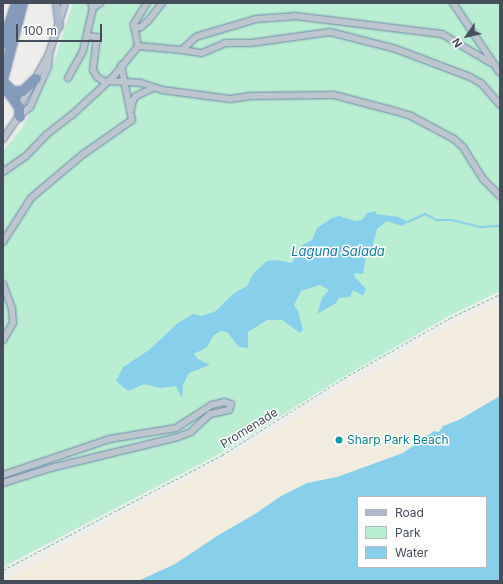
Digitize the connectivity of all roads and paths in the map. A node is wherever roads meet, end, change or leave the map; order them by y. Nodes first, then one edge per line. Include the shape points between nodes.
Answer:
1 (16, 3) edge
2 (22, 3) edge
3 (56, 3) edge
4 (65, 3) edge
5 (100, 3) edge
6 (147, 3) edge
7 (162, 3) edge
8 (453, 3) edge
9 (92, 5) edge
10 (59, 26) junction
11 (134, 28) junction
12 (87, 36) junction
13 (3, 42) edge
14 (138, 46) junction
15 (182, 50) junction
16 (49, 54) junction
17 (491, 63) junction
18 (121, 65) junction
19 (500, 73) edge
20 (36, 78) junction
21 (68, 78) dead end
22 (3, 80) edge
23 (106, 81) junction
24 (123, 81) junction
25 (153, 88) junction
26 (500, 105) edge
27 (131, 111) junction
28 (19, 116) junction
29 (3, 139) edge
30 (3, 172) edge
31 (500, 196) edge
32 (3, 242) edge
33 (3, 284) edge
34 (500, 294) edge
35 (3, 340) edge
36 (3, 475) edge
37 (3, 484) edge
38 (3, 570) edge

1 - 13 highway
2 - 22 highway
3 - 10 main road
4 - 10 street
5 - 9 street
6 - 11 street
7 - 11 street via 148,21 141,27
8 - 17 street
9 - 12 street
10 - 16 street
11 - 14 street
12 - 21 street via 77,65
12 - 23 street via 97,38 94,70 97,77
14 - 15 street
14 - 18 street
15 - 17 street via 202,35 256,19 295,16 442,34
15 - 26 street via 202,53 225,43 251,43 330,32 396,49 470,78 481,83
16 - 20 street
16 - 28 street via 43,81 30,107
17 - 19 street
18 - 23 street
18 - 24 street
20 - 22 highway via 22,91 12,91
20 - 28 street via 22,102
22 - 28 highway via 5,90 18,107
23 - 24 street
23 - 30 street via 26,156
24 - 25 street via 141,83
24 - 27 street
25 - 27 street via 133,100
25 - 31 street via 230,99 251,96 334,96 395,111 411,116 454,139 463,147 484,180
27 - 32 street via 132,120 128,125 82,155 28,202
28 - 29 street
33 - 35 street via 12,309 13,323
34 - 38 path, Promenade via 450,318 344,378 222,455
36 - 37 street via 110,439 176,428 216,404 231,404 229,410 210,414 191,432 178,437 51,468

